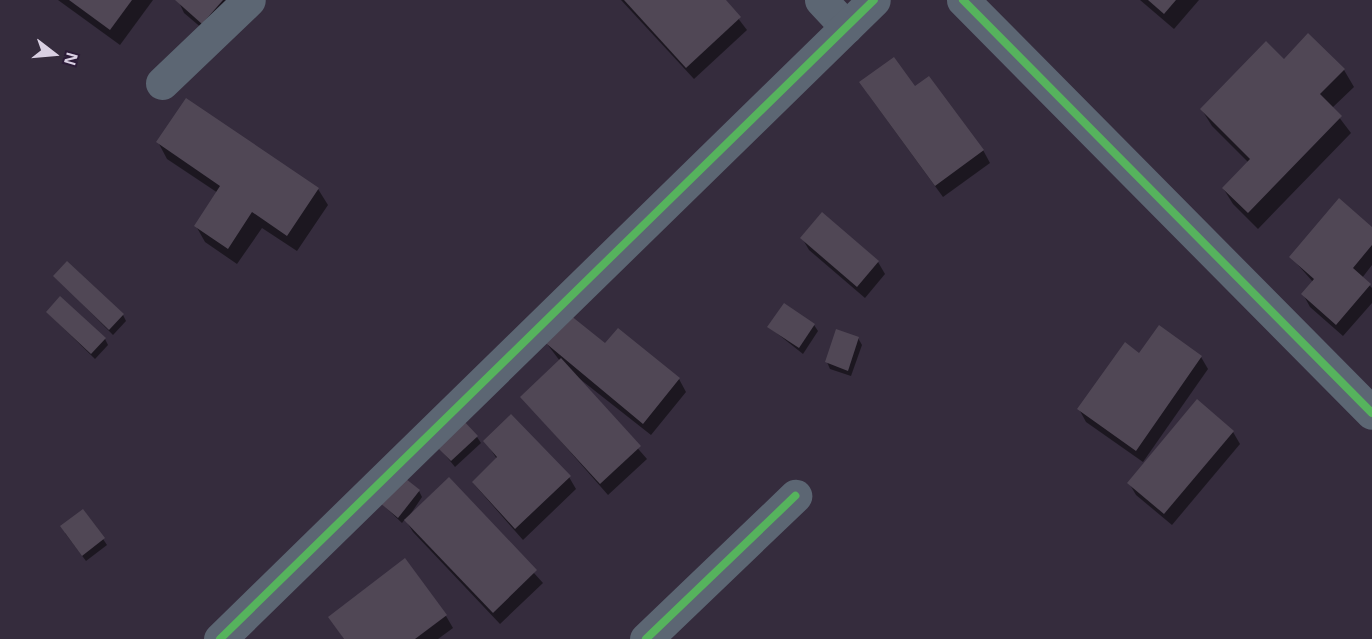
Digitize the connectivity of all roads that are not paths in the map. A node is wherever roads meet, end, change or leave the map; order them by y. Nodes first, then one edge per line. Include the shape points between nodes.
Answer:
1 (249, 0) edge
2 (821, 0) edge
3 (874, 0) edge
4 (963, 0) edge
5 (846, 27) junction
6 (162, 83) dead end
7 (1372, 413) edge
8 (795, 496) dead end
9 (220, 639) edge
10 (646, 639) edge

1 - 6 street
2 - 5 street
3 - 5 street
4 - 7 street
5 - 9 street
8 - 10 street

